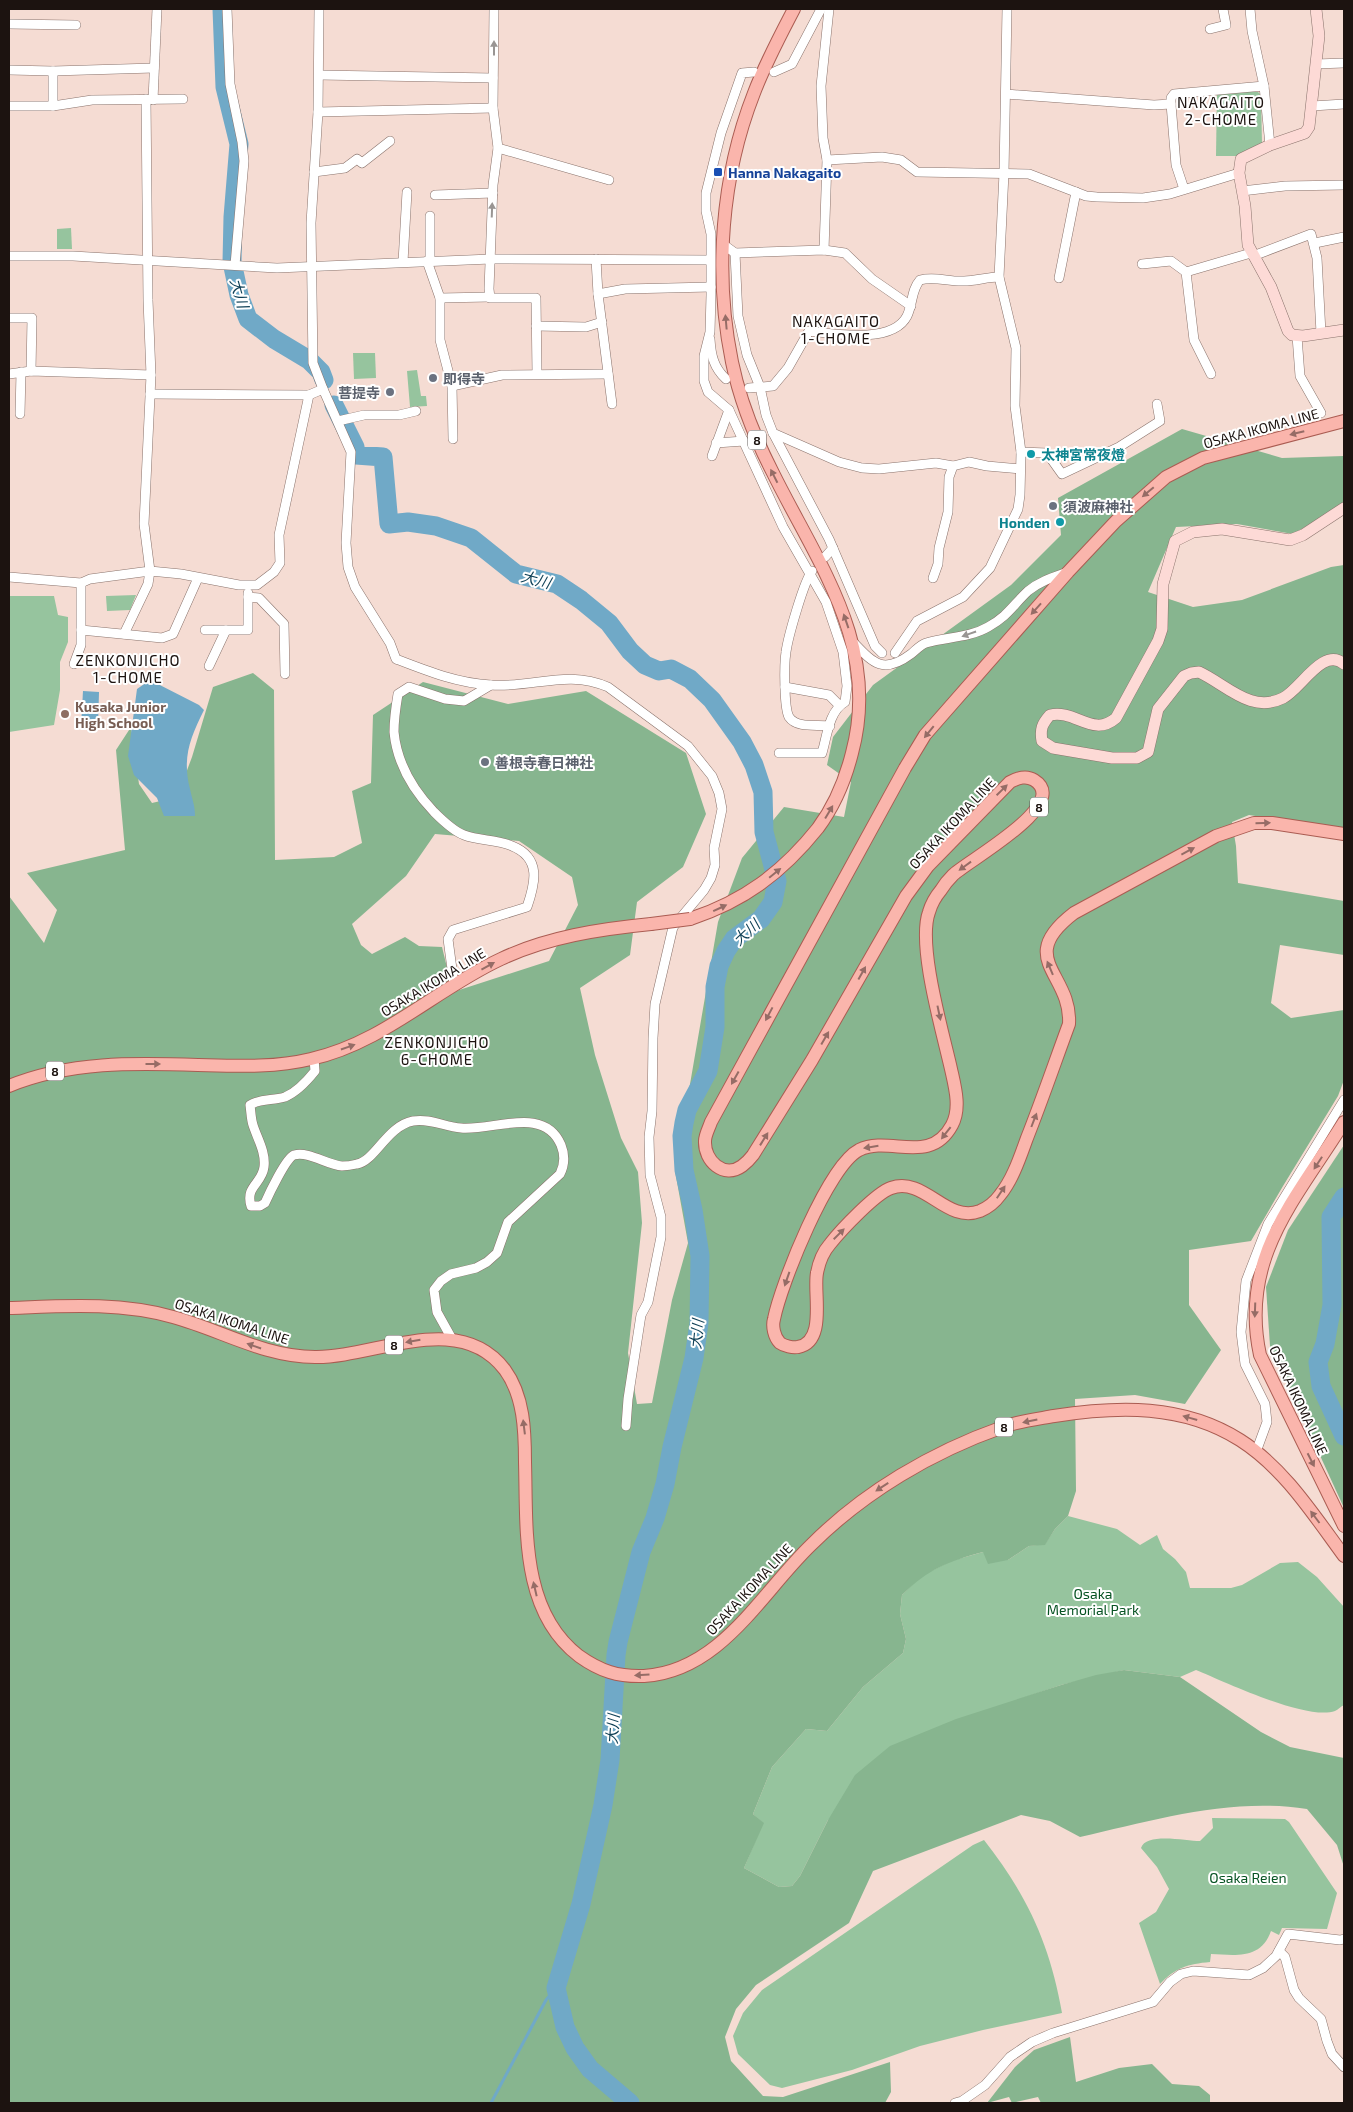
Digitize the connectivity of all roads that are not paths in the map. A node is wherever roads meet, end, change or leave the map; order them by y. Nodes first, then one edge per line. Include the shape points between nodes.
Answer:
1 (157, 9) edge
2 (227, 9) edge
3 (319, 9) edge
4 (494, 9) edge
5 (794, 9) edge
6 (821, 9) edge
7 (829, 9) edge
8 (1006, 9) edge
9 (1223, 9) edge
10 (1250, 9) edge
11 (1316, 9) edge
12 (9, 24) edge
13 (76, 25) dead end
14 (1210, 29) dead end
15 (1344, 62) edge
16 (1316, 64) junction
17 (154, 68) junction
18 (9, 70) edge
19 (53, 71) junction
20 (754, 72) dead end
21 (774, 72) dead end
22 (318, 75) junction
23 (494, 78) junction
24 (1264, 86) junction
25 (1006, 94) junction
26 (150, 99) junction
27 (182, 99) dead end
28 (1171, 104) junction
29 (1344, 104) edge
30 (9, 106) edge
31 (53, 106) junction
32 (1312, 106) junction
33 (493, 108) junction
34 (318, 112) junction
35 (390, 141) dead end
36 (1270, 145) junction
37 (498, 148) junction
38 (827, 160) junction
39 (314, 172) junction
40 (1004, 173) junction
41 (1239, 173) junction
42 (609, 180) dead end
43 (1344, 185) edge
44 (1184, 189) junction
45 (1242, 191) junction
46 (408, 192) dead end
47 (1076, 192) junction
48 (493, 193) junction
49 (435, 195) dead end
50 (430, 216) dead end
51 (724, 224) junction
52 (711, 234) junction
53 (1344, 237) edge
54 (1315, 243) junction
55 (724, 244) junction
56 (824, 250) junction
57 (735, 253) junction
58 (1252, 254) junction
59 (9, 256) edge
60 (491, 259) junction
61 (596, 259) junction
62 (148, 260) junction
63 (710, 260) junction
64 (428, 261) junction
65 (403, 262) junction
66 (1142, 264) dead end
67 (233, 265) junction
68 (311, 267) junction
69 (1186, 272) junction
70 (999, 277) junction
71 (1059, 278) dead end
72 (711, 287) junction
73 (598, 294) junction
74 (490, 297) junction
75 (440, 298) junction
76 (911, 306) junction
77 (9, 318) edge
78 (602, 322) junction
79 (536, 326) junction
80 (1344, 330) edge
81 (710, 332) junction
82 (1321, 334) junction
83 (1297, 336) junction
84 (31, 371) junction
85 (21, 372) junction
86 (9, 374) edge
87 (537, 374) junction
88 (608, 374) junction
89 (1211, 374) dead end
90 (151, 375) junction
91 (726, 379) dead end
92 (452, 386) junction
93 (749, 388) dead end
94 (760, 388) junction
95 (322, 389) junction
96 (150, 394) junction
97 (309, 395) junction
98 (612, 404) dead end
99 (1156, 404) dead end
100 (729, 410) junction
101 (416, 411) dead end
102 (20, 414) dead end
103 (1321, 414) dead end
104 (338, 421) junction
105 (1344, 421) edge
106 (774, 433) junction
107 (453, 439) dead end
108 (744, 441) junction
109 (716, 443) junction
110 (1021, 452) junction
111 (712, 456) dead end
112 (953, 466) junction
113 (1020, 469) junction
114 (1344, 508) edge
115 (833, 548) junction
116 (825, 557) dead end
117 (812, 571) junction
118 (150, 572) junction
119 (1068, 572) junction
120 (9, 577) edge
121 (198, 578) junction
122 (933, 578) dead end
123 (81, 583) junction
124 (248, 585) junction
125 (248, 597) junction
126 (81, 630) junction
127 (204, 630) dead end
128 (226, 630) junction
129 (124, 634) junction
130 (854, 642) junction
131 (882, 653) dead end
132 (895, 653) dead end
133 (74, 664) dead end
134 (1344, 664) edge
135 (209, 666) dead end
136 (285, 674) dead end
137 (491, 685) junction
138 (785, 687) junction
139 (839, 705) junction
140 (830, 726) junction
141 (779, 754) dead end
142 (1344, 834) edge
143 (454, 984) junction
144 (314, 1059) junction
145 (9, 1086) edge
146 (1344, 1100) edge
147 (1344, 1122) edge
148 (9, 1308) edge
149 (452, 1339) junction
150 (626, 1426) dead end
151 (1256, 1452) junction
152 (1344, 1526) edge
153 (1344, 1556) edge
154 (1344, 1939) edge
155 (1278, 1951) junction
156 (1344, 2067) edge
157 (955, 2103) edge

1 - 17 street
2 - 67 street via 230,84 244,161
3 - 22 street
23 -> 4 street
5 - 51 main road, OSAKA IKOMA LINE / 8 via 766,64 742,129 727,191
6 - 21 street via 792,64
7 - 38 street via 821,86
8 - 25 street
9 - 14 street via 1226,25
10 - 24 street
11 - 16 main road via 1319,36
12 - 13 street
15 - 16 street
16 - 32 main road
17 - 19 street
17 - 26 street
18 - 19 street
19 - 31 street
20 - 52 street via 742,73 721,133 706,193
22 - 23 street
22 - 34 street
23 - 33 street
24 - 28 street via 1174,94
24 - 36 street
25 - 28 street via 1105,103
25 - 40 street
26 - 27 street
26 - 31 street via 92,100
26 - 62 street
28 - 44 street via 1176,165
29 - 32 street
30 - 31 street
32 - 36 main road via 1309,127 1305,132
33 - 34 street
33 - 37 street
34 - 39 street
35 - 39 street via 362,163 357,159 345,168
36 - 41 main road via 1241,159
37 - 42 street
37 - 48 street
38 - 40 street via 882,157 901,160 917,172
38 - 56 street
39 - 68 street
40 - 47 street via 1029,174
40 - 70 street
41 - 44 street
41 - 45 main road
43 - 45 street
44 - 47 street via 1143,198 1086,196
45 - 58 main road via 1245,233
46 - 65 street
47 - 71 street
48 - 49 street
60 -> 48 street
50 - 64 street
51 - 52 street
51 - 55 main road, OSAKA IKOMA LINE / 8
52 - 63 street
53 - 54 street
54 - 58 street via 1311,234
54 - 82 street
55 - 57 street
130 -> 55 main road, OSAKA IKOMA LINE / 8 via 818,556 755,435 741,394 727,331 723,289
56 - 57 street
56 - 76 street via 845,253 872,279
57 - 94 street via 738,316 747,355
58 - 69 street
58 - 83 main road via 1271,287 1288,331
59 - 62 street
60 - 61 street
60 - 64 street
60 - 74 street
61 - 63 street
61 - 73 street
62 - 67 street
62 - 90 street
63 - 72 street
64 - 65 street
64 - 75 street
65 - 68 street
66 - 69 street via 1171,261
67 - 68 street
68 - 95 street via 313,363
69 - 89 street via 1194,340
70 - 76 street via 965,281 920,280 915,286
70 - 110 street via 1016,348 1015,406
72 - 73 street via 625,289
72 - 81 street
73 - 78 street
74 - 75 street
74 - 79 street via 536,298
75 - 92 street via 440,340
76 - 94 street via 903,323 894,330 850,335 809,331 788,368 773,386
77 - 84 street via 32,318
78 - 79 street via 586,326
78 - 88 street
79 - 87 street
80 - 82 main road
81 - 91 street via 712,357
81 - 100 street via 704,356 704,381 708,392
82 - 83 main road
83 - 103 street via 1300,376
84 - 85 street
84 - 90 street
85 - 86 street
85 - 102 street
87 - 88 street
87 - 92 street via 502,375
88 - 98 street
90 - 96 street
92 - 107 street
93 - 94 street
94 - 106 street
95 - 97 street
95 - 104 street
96 - 97 street
96 - 118 street via 144,524
97 - 124 street via 278,535 280,563 257,585
99 - 110 street via 1160,421 1119,447 1062,474 1047,452
100 - 108 street
100 - 109 street
101 - 104 street via 399,415 364,415
104 - 137 street via 351,452 346,543 354,587 390,642 396,659 455,680
105 -> 119 main road, OSAKA IKOMA LINE / 8 via 1203,458 1166,476 1116,521
106 - 112 street via 839,462 862,468
106 - 115 street
108 - 109 street
108 - 117 street via 784,527
109 - 111 street
110 - 113 street
112 - 113 street via 969,462
112 - 122 street via 949,476 948,512
113 - 132 street via 1018,509 990,568 963,597 917,621
114 - 134 main road via 1290,540 1222,529 1193,532 1175,541 1163,584 1162,629 1116,718 1108,725 1099,726 1065,713 1050,715 1042,724 1042,741 1053,748 1112,758 1137,758 1148,752 1158,709 1184,676 1200,672 1259,704 1283,698 1327,660 1334,659
115 - 116 street
115 - 131 street via 875,646
117 - 138 street via 786,651
117 - 139 street via 843,652 847,695 845,702
118 - 121 street
118 - 123 street via 90,579
118 - 129 street via 148,584
119 -> 130 street via 1027,592 1007,614 987,628 924,644 899,662 873,663
119 -> 142 main road, OSAKA IKOMA LINE / 8 via 925,736 710,1122 704,1140 711,1163 718,1169 731,1171 741,1167 754,1155 906,896 928,866 1010,782 1030,778 1038,783 1042,802 1037,810 953,874 928,913 926,949 957,1104 953,1124 941,1139 930,1146 866,1147 847,1158 822,1198 798,1248 773,1322 774,1335 780,1342 788,1347 799,1347 811,1338 816,1328 816,1275 823,1254 878,1196 891,1188 907,1186 964,1213 979,1212 1001,1194 1017,1165 1069,1024 1067,1002 1047,960 1046,950 1050,936 1062,922 1216,836 1254,823
120 - 123 street
121 - 124 street
121 - 129 street via 173,634 162,638
123 - 126 street
124 - 125 street
125 - 128 street via 248,630
125 - 136 street via 259,598 284,624
126 - 129 street
126 - 133 street via 81,645
127 - 128 street
128 - 135 street
143 -> 130 main road, OSAKA IKOMA LINE / 8, bridge via 502,958 560,939 598,930 690,918 718,909 776,873 800,851 826,817 846,778 859,714
137 - 143 street via 464,701 444,699 409,687 398,694 394,731 399,758 418,796 444,822 463,835 513,846 526,855 535,870 534,887 527,907 453,930 448,938
137 - 150 street via 517,686 579,678 608,687 688,746 712,776 722,809 711,878 673,927 655,1004 649,1137 650,1174 661,1218 661,1236 648,1302 641,1315
138 - 139 street via 829,695
138 - 140 street via 789,717 798,724
139 - 140 street
140 - 141 street via 822,753
144 -> 143 main road, OSAKA IKOMA LINE / 8 via 365,1041
145 -> 144 main road, OSAKA IKOMA LINE / 8 via 53,1071 104,1064 251,1067
144 - 149 street via 315,1071 305,1083 285,1097 256,1101 250,1105 264,1167 251,1190 251,1206 265,1203 289,1158 308,1156 342,1166 360,1164 396,1127 413,1121 435,1121 460,1128 539,1123 557,1136 564,1152 560,1174 508,1222 497,1253 476,1268 451,1274 434,1290 437,1312
146 - 151 street via 1268,1224 1246,1282 1241,1332 1245,1364 1265,1404 1267,1422
147 -> 152 main road, OSAKA IKOMA LINE via 1269,1244 1262,1264 1255,1309 1255,1333 1260,1355
149 -> 148 main road, OSAKA IKOMA LINE / 8 via 419,1340 318,1358 264,1349 140,1308 82,1305
151 -> 149 main road, OSAKA IKOMA LINE / 8 via 1214,1426 1153,1410 1077,1412 1007,1426 916,1467 840,1518 705,1655 668,1672 625,1676 605,1672 572,1650 544,1614 529,1559 525,1431 520,1401 505,1370 493,1358 477,1347
153 -> 151 main road, OSAKA IKOMA LINE / 8 via 1286,1478
154 - 155 street via 1288,1934
155 - 156 street via 1285,1957 1294,1990 1321,2019 1332,2054
155 - 157 street via 1263,1968 1249,1975 1202,1971 1181,1974 1153,2002 1032,2042 1010,2057 984,2085

